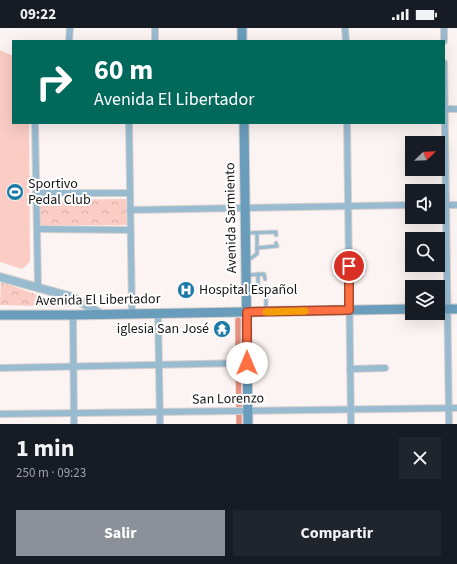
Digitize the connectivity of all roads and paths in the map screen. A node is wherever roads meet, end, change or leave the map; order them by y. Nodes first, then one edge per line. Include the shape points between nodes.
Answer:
1 (70, 28) edge
2 (155, 28) edge
3 (242, 28) edge
4 (345, 28) edge
5 (444, 28) edge
6 (69, 40) edge
7 (155, 40) edge
8 (242, 40) edge
9 (346, 40) edge
10 (444, 40) edge
11 (457, 108) edge
12 (445, 109) edge
13 (35, 124) edge
14 (129, 124) edge
15 (244, 124) edge
16 (347, 124) edge
17 (444, 124) edge
18 (36, 193) junction
19 (130, 193) junction
20 (405, 205) edge
21 (446, 205) junction
22 (457, 205) edge
23 (348, 206) junction
24 (245, 208) junction
25 (130, 210) junction
26 (37, 230) junction
27 (130, 230) junction
28 (246, 232) junction
29 (257, 233) junction
30 (276, 236) dead end
31 (276, 244) dead end
32 (257, 248) junction
33 (246, 261) junction
34 (258, 274) junction
35 (246, 275) junction
36 (0, 277) edge
37 (266, 279) dead end
38 (38, 287) junction
39 (258, 290) junction
40 (247, 291) junction
41 (405, 309) edge
42 (452, 309) edge
43 (349, 310) junction
44 (247, 312) junction
45 (266, 312) junction
46 (158, 313) junction
47 (101, 314) junction
48 (132, 314) junction
49 (0, 315) edge
50 (73, 315) junction
51 (247, 363) junction
52 (160, 364) junction
53 (74, 366) junction
54 (0, 368) edge
55 (385, 368) dead end
56 (350, 369) junction
57 (350, 408) junction
58 (449, 408) junction
59 (457, 408) edge
60 (248, 410) junction
61 (160, 412) junction
62 (0, 414) edge
63 (74, 414) junction
64 (74, 424) edge
65 (160, 424) edge
66 (248, 424) edge
67 (351, 424) edge
68 (449, 424) edge

1 - 6 street
2 - 7 street
3 - 8 main road
4 - 9 street
5 - 10 street
11 - 12 street
13 - 18 street
14 - 19 street
15 - 24 main road, Avenida Sarmiento
16 - 23 street
17 - 21 street
18 - 19 street
18 - 26 street
19 - 25 street
20 - 23 street
21 - 22 street
21 - 42 street
23 - 24 street
23 - 43 street
24 - 25 street
24 - 28 main road, Avenida Sarmiento
25 - 27 street
26 - 27 street
26 - 38 street
27 - 48 street
28 - 29 lane
28 - 33 main road, Avenida Sarmiento
29 - 30 lane via 276,232
29 - 32 lane
31 - 32 lane via 277,246
32 - 33 lane via 257,256
33 - 35 main road, Avenida Sarmiento
34 - 35 lane
34 - 37 lane via 265,274
34 - 39 lane
35 - 40 main road, Avenida Sarmiento
36 - 38 street
38 - 47 street via 72,297
39 - 40 lane
39 - 45 lane via 266,289
40 - 44 main road, Avenida Sarmiento
41 - 43 main road, Avenida El Libertador
42 - 58 street
43 - 45 main road, Avenida El Libertador
43 - 56 street
44 - 45 main road, Avenida El Libertador
44 - 46 main road, Avenida El Libertador
44 - 51 main road, Avenida Sarmiento
46 - 48 main road, Avenida El Libertador
46 - 52 street
47 - 48 main road, Avenida El Libertador
47 - 50 main road, Avenida El Libertador
49 - 50 main road, Avenida El Libertador
50 - 53 street
51 - 52 street
51 - 60 main road, Avenida Sarmiento
52 - 53 street
52 - 61 street
53 - 54 street
53 - 63 street
55 - 56 street
56 - 57 street
57 - 58 street, San Lorenzo
57 - 60 street, San Lorenzo
57 - 67 street
58 - 59 street, San Lorenzo
58 - 68 street
60 - 61 street, San Lorenzo
60 - 66 main road, Avenida Sarmiento
61 - 63 street, San Lorenzo
61 - 65 street
62 - 63 street, San Lorenzo
63 - 64 street

